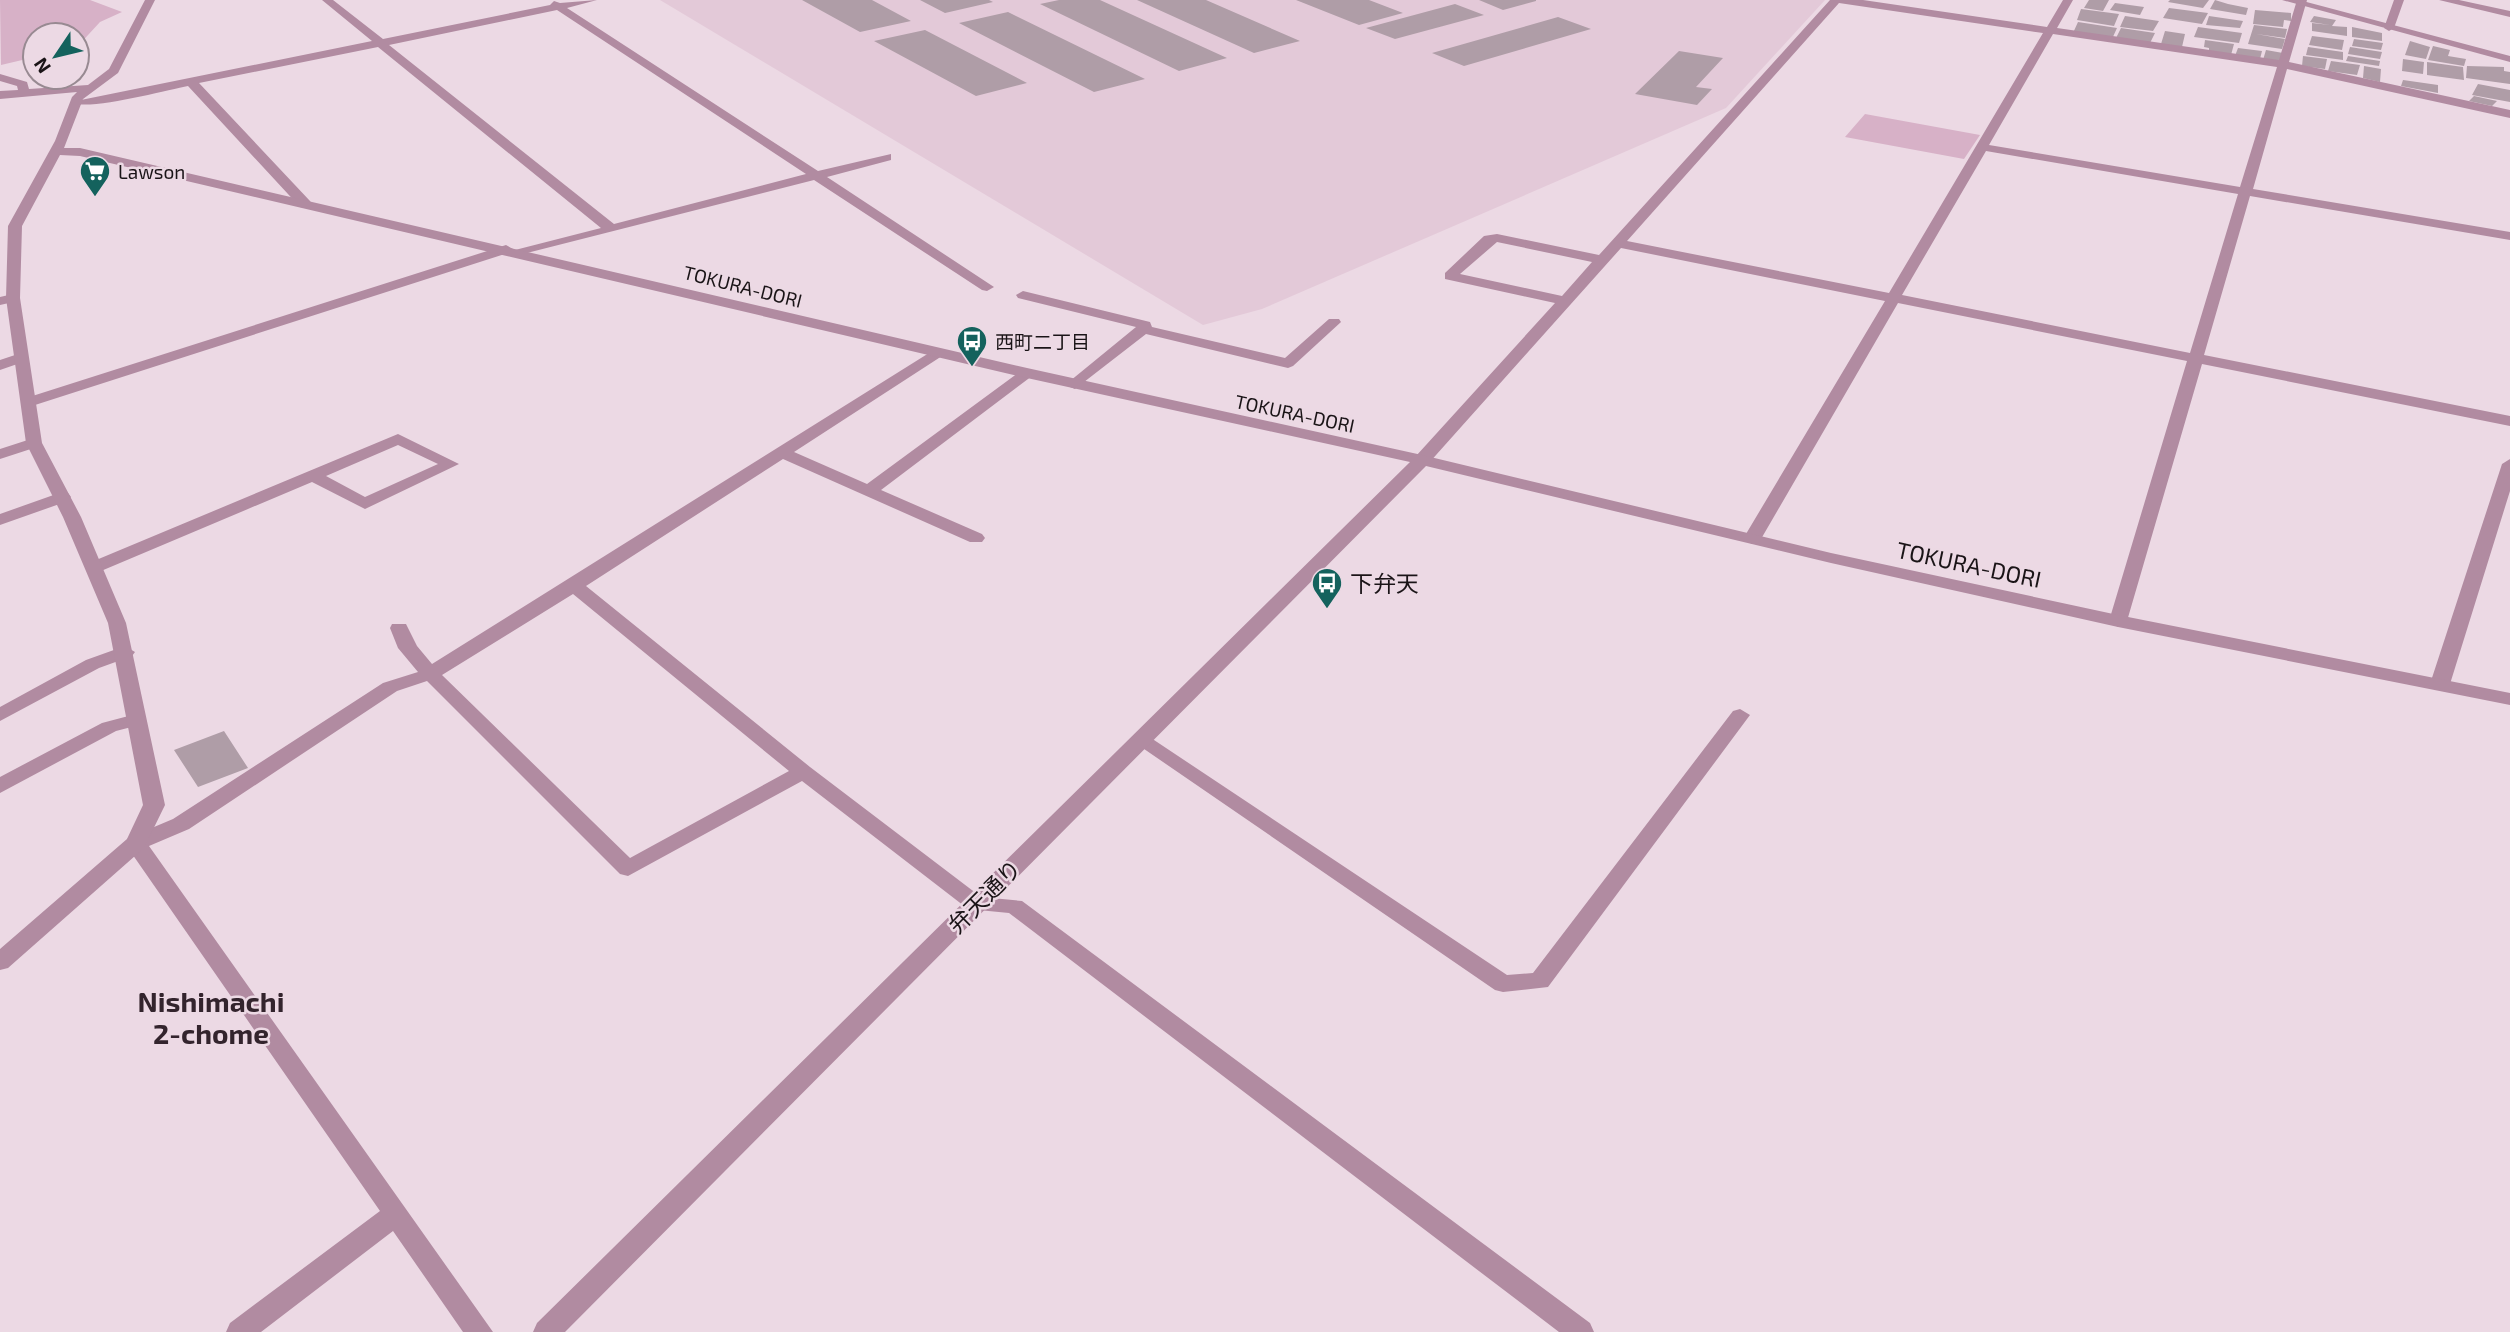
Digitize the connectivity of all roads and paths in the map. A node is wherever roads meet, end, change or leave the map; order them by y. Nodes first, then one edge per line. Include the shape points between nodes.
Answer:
1 (150, 0) edge
2 (327, 0) edge
3 (592, 0) edge
4 (1839, 0) edge
5 (2287, 0) edge
6 (2399, 0) edge
7 (2444, 0) edge
8 (2062, 1) edge
9 (2301, 2) edge
10 (553, 3) edge
11 (2510, 14) edge
12 (2389, 28) junction
13 (2050, 31) junction
14 (380, 43) junction
15 (2510, 60) edge
16 (2282, 64) junction
17 (0, 77) edge
18 (191, 82) junction
19 (91, 85) edge
20 (40, 91) edge
21 (85, 91) edge
22 (24, 92) junction
23 (0, 95) edge
24 (77, 102) junction
25 (2510, 114) edge
26 (1982, 148) junction
27 (54, 151) junction
28 (887, 157) dead end
29 (815, 176) junction
30 (2246, 191) junction
31 (305, 204) junction
32 (611, 229) junction
33 (2510, 236) edge
34 (1618, 243) junction
35 (513, 251) junction
36 (1602, 260) junction
37 (987, 287) dead end
38 (1023, 295) dead end
39 (1894, 298) junction
40 (6, 299) edge
41 (1565, 300) junction
42 (1334, 322) dead end
43 (1143, 329) junction
44 (937, 353) junction
45 (22, 358) junction
46 (2198, 358) junction
47 (0, 365) edge
48 (1027, 373) junction
49 (1075, 384) junction
50 (29, 402) junction
51 (2510, 421) edge
52 (34, 443) junction
53 (0, 454) edge
54 (784, 454) junction
55 (1422, 460) junction
56 (2510, 464) edge
57 (312, 475) junction
58 (869, 491) junction
59 (62, 497) junction
60 (0, 520) edge
61 (976, 538) dead end
62 (1752, 539) junction
63 (95, 567) junction
64 (574, 586) junction
65 (2118, 621) junction
66 (398, 628) dead end
67 (125, 653) junction
68 (430, 674) junction
69 (2440, 684) junction
70 (2510, 699) edge
71 (0, 715) edge
72 (1740, 715) dead end
73 (136, 720) junction
74 (1141, 740) junction
75 (803, 772) junction
76 (0, 786) edge
77 (136, 843) junction
78 (976, 904) junction
79 (0, 962) edge
80 (397, 1213) junction
81 (240, 1332) edge
82 (479, 1332) edge
83 (547, 1332) edge
84 (1580, 1332) edge

1 - 19 street via 114,71
2 - 14 street
3 - 10 street
4 - 13 street
4 - 34 street, 弁天通り
5 - 9 street
6 - 12 street
7 - 11 street
8 - 13 street
9 - 12 street
9 - 16 street
10 - 14 street
10 - 29 street
12 - 15 street
13 - 16 street
13 - 26 street
14 - 18 street
14 - 32 street
16 - 25 street
16 - 30 street
17 - 22 street via 23,84
18 - 24 street
18 - 31 street
20 - 22 street
21 - 24 street
22 - 23 street
24 - 27 street
26 - 30 street
26 - 39 street
27 - 31 street, TOKURA-DORI via 80,152
27 - 40 street via 15,226
28 - 29 street
29 - 32 street
29 - 37 street
30 - 33 street
30 - 46 street
31 - 35 street, TOKURA-DORI
32 - 35 street
34 - 36 street, 弁天通り
34 - 39 street
35 - 44 street, TOKURA-DORI
35 - 50 street
36 - 41 street, 弁天通り
36 - 41 street via 1497,238 1489,239 1450,276
38 - 43 street via 1145,325
39 - 46 street
39 - 62 street
40 - 45 street
41 - 55 street, 弁天通り
42 - 43 street via 1288,363
43 - 49 street
44 - 48 street, TOKURA-DORI
44 - 54 street
45 - 47 street
45 - 50 street
46 - 51 street
46 - 65 street
48 - 49 street, TOKURA-DORI
48 - 58 street
49 - 55 street, TOKURA-DORI
50 - 52 street
52 - 53 street
52 - 59 street
54 - 58 street
54 - 64 street
55 - 62 street, TOKURA-DORI
55 - 74 street, 弁天通り
56 - 69 street
57 - 57 street via 398,439 451,464 365,504
57 - 63 street
58 - 61 street
59 - 60 street
59 - 63 street
62 - 65 street, TOKURA-DORI
63 - 67 street
64 - 68 street
64 - 75 street
65 - 69 street, TOKURA-DORI
66 - 68 street
67 - 71 street via 94,662
67 - 73 street
68 - 75 street via 628,869
68 - 77 street via 390,687 181,824
69 - 70 street, TOKURA-DORI
72 - 74 street via 1540,981 1503,984
73 - 76 street via 109,727
73 - 77 street via 154,805
74 - 78 street, 弁天通り
75 - 78 street
77 - 79 street
77 - 80 street
78 - 83 street, 弁天通り
78 - 84 street via 1014,906
80 - 81 street
80 - 82 street

